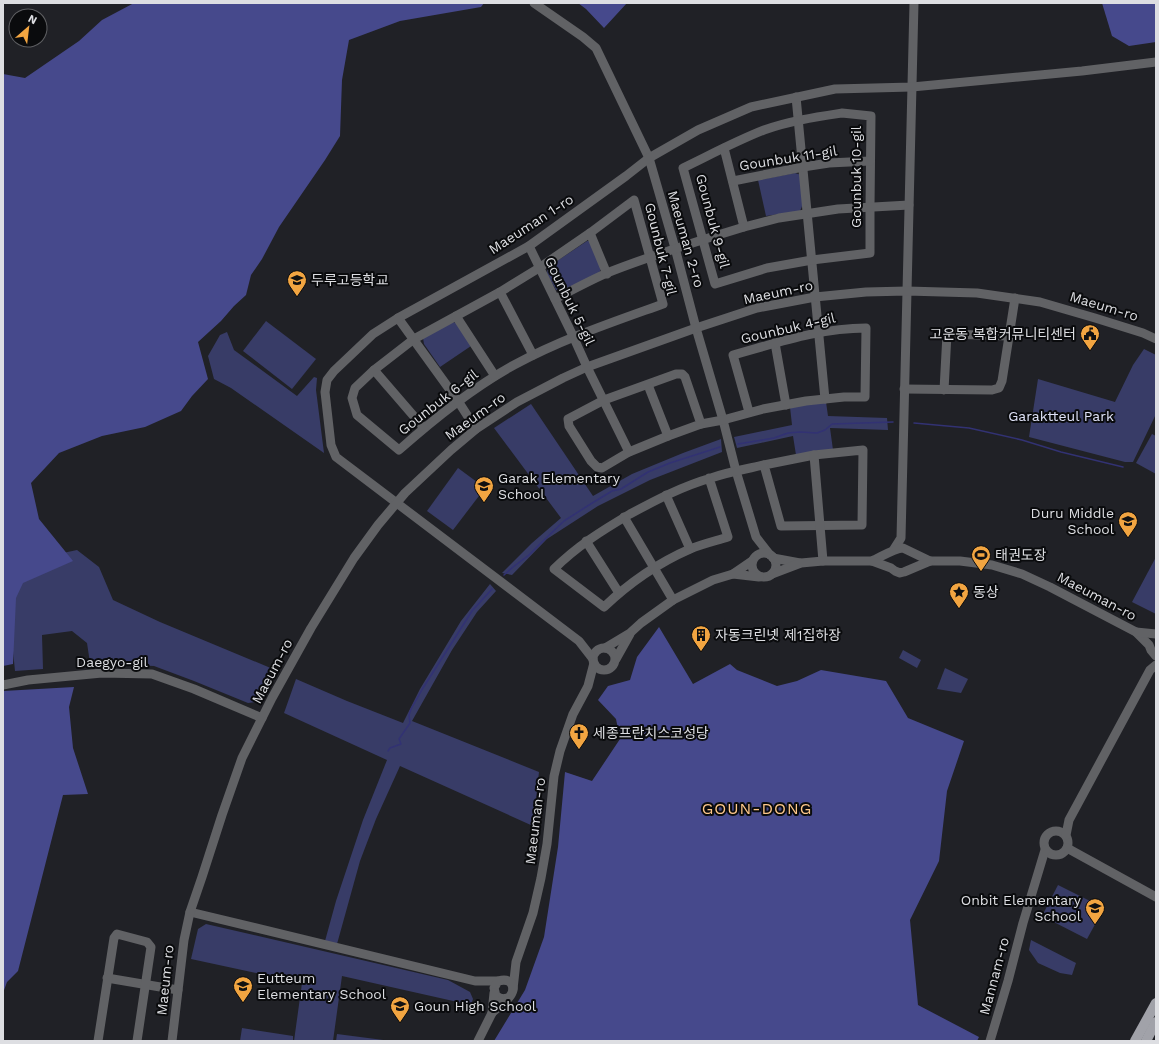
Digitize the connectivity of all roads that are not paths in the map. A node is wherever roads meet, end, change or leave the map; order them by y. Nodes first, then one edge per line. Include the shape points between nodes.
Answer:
1 (534, 3) edge
2 (914, 3) edge
3 (1156, 62) edge
4 (912, 86) junction
5 (796, 96) junction
6 (799, 120) junction
7 (724, 148) junction
8 (649, 158) junction
9 (870, 161) junction
10 (803, 167) junction
11 (733, 181) junction
12 (909, 206) junction
13 (870, 207) junction
14 (807, 214) junction
15 (744, 227) junction
16 (590, 233) junction
17 (703, 239) junction
18 (529, 246) junction
19 (675, 248) junction
20 (650, 257) junction
21 (812, 260) junction
22 (539, 268) junction
23 (607, 274) junction
24 (907, 291) junction
25 (500, 292) junction
26 (815, 297) junction
27 (1015, 298) junction
28 (555, 299) junction
29 (456, 316) junction
30 (398, 318) junction
31 (696, 328) junction
32 (818, 333) junction
33 (573, 336) junction
34 (1009, 336) junction
35 (414, 339) junction
36 (1156, 339) edge
37 (775, 343) junction
38 (533, 355) junction
39 (587, 367) junction
40 (374, 370) junction
41 (495, 376) junction
42 (648, 385) junction
43 (904, 390) junction
44 (944, 390) junction
45 (825, 399) junction
46 (604, 400) junction
47 (458, 401) junction
48 (786, 405) junction
49 (749, 412) junction
50 (723, 420) junction
51 (700, 424) junction
52 (424, 428) junction
53 (476, 429) junction
54 (668, 436) junction
55 (630, 452) junction
56 (814, 455) junction
57 (764, 465) junction
58 (736, 471) junction
59 (709, 478) junction
60 (666, 495) junction
61 (396, 503) junction
62 (624, 518) junction
63 (821, 526) junction
64 (756, 537) junction
65 (901, 538) junction
66 (586, 541) junction
67 (690, 549) junction
68 (893, 551) junction
69 (909, 551) junction
70 (772, 557) junction
71 (753, 559) junction
72 (823, 561) junction
73 (872, 561) junction
74 (930, 561) junction
75 (801, 564) junction
76 (654, 568) junction
77 (891, 568) junction
78 (909, 570) junction
79 (734, 574) junction
80 (772, 574) junction
81 (759, 577) junction
82 (619, 593) junction
83 (673, 600) junction
84 (1136, 632) junction
85 (630, 633) junction
86 (1156, 634) edge
87 (579, 641) junction
88 (602, 648) junction
89 (1152, 650) edge
90 (616, 659) junction
91 (594, 661) junction
92 (1153, 667) edge
93 (608, 670) junction
94 (3, 685) edge
95 (588, 686) junction
96 (262, 718) junction
97 (1069, 820) junction
98 (1053, 831) junction
99 (1066, 835) junction
100 (1067, 848) junction
101 (1045, 850) junction
102 (1055, 855) junction
103 (1039, 872) junction
104 (1156, 897) edge
105 (190, 912) junction
106 (516, 962) junction
107 (107, 978) junction
108 (475, 981) junction
109 (500, 981) junction
110 (146, 984) junction
111 (513, 989) junction
112 (178, 990) junction
113 (494, 992) junction
114 (508, 998) junction
115 (1156, 1003) edge
116 (492, 1012) junction
117 (1156, 1022) edge
118 (98, 1041) edge
119 (137, 1041) edge
120 (172, 1041) edge
121 (478, 1041) edge
122 (990, 1041) edge
123 (1135, 1041) edge
124 (1146, 1041) edge

1 - 8 street, Maeuman 2-ro via 596,48
2 - 4 street
3 - 4 street, Maeuman 1-ro
4 - 5 street, Maeuman 1-ro via 835,89
4 - 12 street
5 - 6 street
5 - 8 street, Maeuman 1-ro via 752,107 698,130
6 - 7 street, Gounbuk 9-gil via 764,130
6 - 9 street, Gounbuk 10-gil via 842,113 871,116
6 - 10 street
7 - 11 street
7 - 17 street, Gounbuk 9-gil via 684,168
8 - 18 street, Maeuman 1-ro
8 - 19 street, Maeuman 2-ro
9 - 10 street, Gounbuk 11-gil
9 - 13 street, Gounbuk 10-gil
10 - 11 street, Gounbuk 11-gil
10 - 14 street
11 - 15 street, Gounbuk 11-gil
12 - 13 street
12 - 24 street
13 - 14 street
13 - 21 street, Gounbuk 10-gil via 870,253
14 - 15 street
14 - 21 street
15 - 17 street
16 - 20 street, Gounbuk 7-gil via 634,200
16 - 22 street, Gounbuk 7-gil
16 - 23 street
17 - 19 street
17 - 21 street, Gounbuk 9-gil via 716,284 767,268
18 - 22 street, Gounbuk 5-gil
18 - 30 street, Maeuman 1-ro
19 - 20 street
19 - 31 street, Maeuman 2-ro
20 - 23 street
20 - 33 street, Gounbuk 7-gil via 664,304
21 - 26 street
22 - 25 street, Gounbuk 6-gil
22 - 28 street, Gounbuk 5-gil
23 - 28 street
24 - 26 street, Maeum-ro
24 - 27 street, Maeum-ro via 977,293
24 - 43 street
25 - 29 street, Gounbuk 6-gil
25 - 38 street
26 - 31 street, Maeum-ro via 757,308
26 - 32 street
27 - 34 street
27 - 36 street, Maeum-ro via 1040,302
28 - 33 street, Gounbuk 5-gil
29 - 35 street, Gounbuk 6-gil
29 - 41 street
30 - 35 street
30 - 61 street, Maeuman 1-ro via 373,334 334,371 327,380 325,392 331,445 336,457
31 - 39 street, Maeum-ro
31 - 50 street, Maeuman 2-ro
32 - 37 street, Gounbuk 4-gil
32 - 45 street
32 - 45 street, Gounbuk 4-gil via 866,328 865,397 844,396
33 - 38 street, Gounbuk 6-gil
33 - 39 street, Gounbuk 5-gil
34 - 44 street via 999,388
34 - 44 street via 947,334
35 - 40 street, Gounbuk 6-gil
35 - 47 street
37 - 48 street
37 - 49 street, Gounbuk 4-gil via 733,355
38 - 41 street, Gounbuk 6-gil
39 - 46 street, Gounbuk 5-gil
39 - 53 street, Maeum-ro via 517,402
40 - 52 street
40 - 52 street, Gounbuk 6-gil via 354,388 352,398 357,415 400,450
41 - 47 street, Gounbuk 6-gil
42 - 46 street
42 - 51 street via 676,374 685,376
42 - 54 street
43 - 44 street
43 - 65 street
45 - 48 street, Gounbuk 4-gil
46 - 55 street, Gounbuk 5-gil
46 - 55 street, Gounbuk 4-gil via 568,419 569,426 597,467 602,468
47 - 52 street, Gounbuk 6-gil
47 - 53 street
48 - 49 street, Gounbuk 4-gil
49 - 50 street, Gounbuk 4-gil
50 - 51 street, Gounbuk 4-gil
50 - 58 street, Maeuman 2-ro
51 - 54 street, Gounbuk 4-gil
53 - 61 street, Maeum-ro
54 - 55 street, Gounbuk 4-gil
56 - 57 street
56 - 63 street
56 - 63 street via 863,450 862,525
57 - 58 street
57 - 63 street via 781,526
58 - 59 street
58 - 64 street, Maeuman 2-ro
59 - 60 street
59 - 67 street via 728,537
60 - 62 street
60 - 67 street
61 - 87 street, Maeuman 1-ro
61 - 96 street, Maeum-ro via 346,572 311,628
62 - 66 street
62 - 76 street
63 - 72 street
64 - 70 street
64 - 71 street
65 - 68 street
65 - 69 street
66 - 82 street
66 - 82 street via 554,569 604,607
67 - 76 street
68 - 69 street via 899,548
68 - 73 street
68 - 77 street via 889,557
69 - 74 street
69 - 78 street via 913,562
70 - 71 street via 760,554
70 - 75 street
70 - 80 street via 776,564
71 - 79 street
71 - 81 street via 752,569
72 - 73 street
72 - 75 street
73 - 77 street
74 - 78 street
74 - 84 street, Maeuman-ro via 992,565 1022,574 1050,586
75 - 80 street
76 - 82 street
76 - 83 street
77 - 78 street via 900,573
79 - 81 street
79 - 83 street via 713,580
80 - 81 street
83 - 85 street
84 - 86 street
84 - 89 street
85 - 88 street
85 - 90 street
86 - 89 street via 1151,639
87 - 88 street
87 - 91 street
88 - 90 street via 611,650
88 - 91 street via 595,652
89 - 92 street
90 - 93 street via 614,666
91 - 93 street via 598,668
91 - 95 street
92 - 97 street
93 - 95 street
94 - 96 street, Daegyo-gil via 102,673 152,674
95 - 106 street, Maeuman-ro via 573,714 560,751 554,776 542,878
96 - 105 street, Maeum-ro via 242,758
97 - 98 street
97 - 99 street
98 - 99 street via 1061,831
98 - 101 street via 1044,839
99 - 100 street
100 - 102 street
100 - 104 street
101 - 102 street
101 - 103 street, Mannam-ro
102 - 103 street
103 - 122 street, Mannam-ro
105 - 108 street
105 - 112 street, Maeum-ro
106 - 109 street
106 - 111 street
107 - 110 street
107 - 110 street via 114,938 117,934 147,942 151,947
107 - 118 street
108 - 109 street
108 - 113 street
109 - 111 street via 509,982
109 - 113 street via 494,986
110 - 112 street
110 - 119 street
111 - 114 street
112 - 120 street, Maeum-ro
113 - 114 street via 502,999
113 - 116 street
114 - 116 street
115 - 123 main road
116 - 121 street
117 - 124 main road

